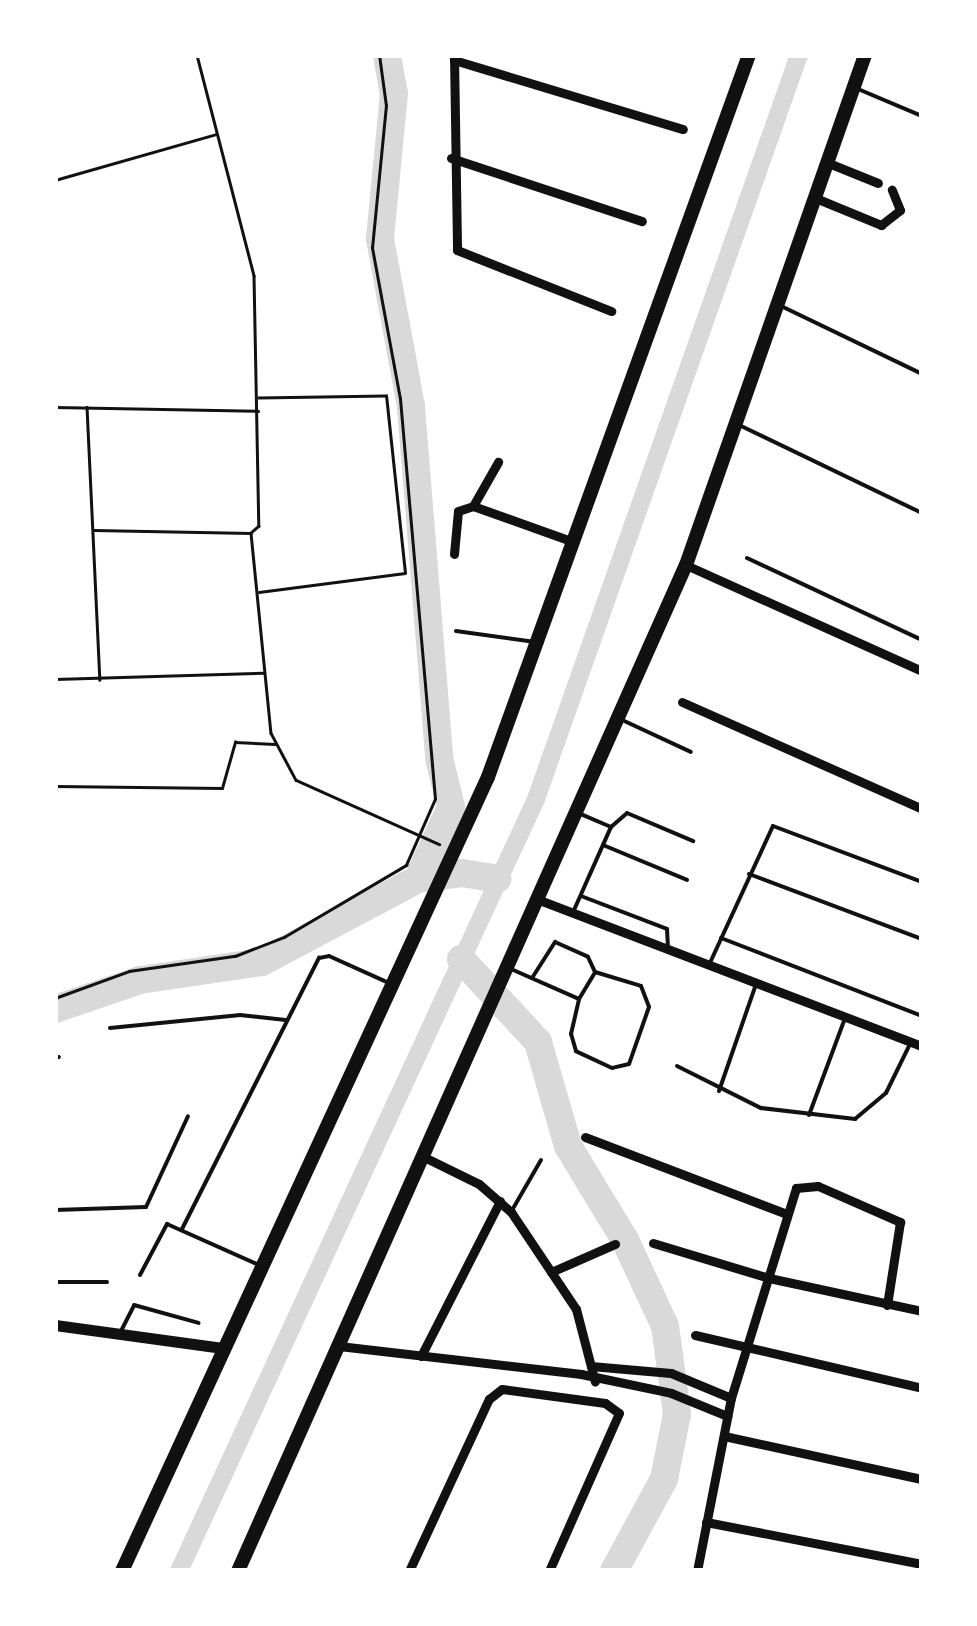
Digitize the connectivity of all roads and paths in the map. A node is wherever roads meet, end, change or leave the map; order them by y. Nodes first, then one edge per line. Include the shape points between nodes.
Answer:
1 (197, 55) edge
2 (379, 55) edge
3 (749, 55) edge
4 (865, 55) edge
5 (454, 58) edge
6 (853, 87) junction
7 (922, 116) edge
8 (682, 130) dead end
9 (217, 134) junction
10 (451, 158) junction
11 (826, 162) junction
12 (55, 180) edge
13 (878, 182) dead end
14 (892, 190) dead end
15 (813, 198) junction
16 (642, 221) dead end
17 (777, 304) junction
18 (611, 311) dead end
19 (922, 374) edge
20 (257, 398) junction
21 (55, 407) edge
22 (87, 408) junction
23 (258, 411) junction
24 (735, 423) junction
25 (498, 462) dead end
26 (473, 506) junction
27 (922, 513) edge
28 (93, 530) junction
29 (250, 533) junction
30 (576, 542) junction
31 (454, 554) dead end
32 (747, 558) dead end
33 (686, 565) junction
34 (257, 592) junction
35 (456, 631) dead end
36 (922, 640) edge
37 (540, 643) junction
38 (922, 671) edge
39 (265, 673) junction
40 (55, 679) edge
41 (100, 680) junction
42 (682, 702) dead end
43 (620, 718) junction
44 (277, 744) junction
45 (691, 752) dead end
46 (55, 786) edge
47 (922, 809) edge
48 (580, 814) junction
49 (611, 826) junction
50 (693, 840) dead end
51 (603, 844) junction
52 (454, 851) junction
53 (749, 874) junction
54 (688, 880) dead end
55 (922, 882) edge
56 (582, 896) junction
57 (542, 901) junction
58 (573, 913) junction
59 (721, 938) junction
60 (922, 939) edge
61 (668, 949) junction
62 (709, 966) junction
63 (510, 970) junction
64 (596, 972) junction
65 (532, 978) junction
66 (756, 984) junction
67 (392, 985) junction
68 (55, 998) edge
69 (579, 999) junction
70 (922, 1016) edge
71 (845, 1018) junction
72 (286, 1020) junction
73 (110, 1028) dead end
74 (917, 1044) edge
75 (678, 1066) dead end
76 (719, 1091) junction
77 (188, 1116) dead end
78 (809, 1116) junction
79 (585, 1137) dead end
80 (424, 1158) junction
81 (541, 1160) dead end
82 (500, 1201) junction
83 (55, 1210) edge
84 (510, 1212) junction
85 (787, 1214) junction
86 (182, 1229) junction
87 (653, 1243) dead end
88 (616, 1244) dead end
89 (262, 1266) junction
90 (551, 1272) junction
91 (140, 1275) dead end
92 (769, 1278) junction
93 (55, 1282) edge
94 (107, 1282) dead end
95 (887, 1304) junction
96 (922, 1311) edge
97 (199, 1323) dead end
98 (55, 1325) edge
99 (120, 1333) junction
100 (695, 1334) dead end
101 (339, 1346) junction
102 (224, 1348) junction
103 (748, 1349) junction
104 (421, 1356) junction
105 (593, 1364) junction
106 (581, 1374) junction
107 (595, 1382) junction
108 (922, 1388) edge
109 (731, 1398) junction
110 (727, 1416) junction
111 (724, 1436) junction
112 (922, 1479) edge
113 (706, 1522) junction
114 (922, 1564) edge
115 (122, 1571) edge
116 (238, 1571) edge
117 (410, 1571) edge
118 (550, 1571) edge
119 (696, 1571) edge

1 - 9 path
2 - 68 path via 386,106 372,248 400,399 435,799 406,865 284,937 235,956 128,971
3 - 30 main road
4 - 6 main road
5 - 8 street
5 - 10 street
6 - 7 lane
6 - 11 main road
9 - 12 path
9 - 20 path via 254,276
10 - 16 street
10 - 18 street via 457,250
11 - 13 street
11 - 15 main road
14 - 15 street via 900,210 881,225
15 - 17 main road
17 - 19 lane
17 - 24 main road
20 - 23 path
20 - 34 path via 386,396 405,573
21 - 22 path
22 - 23 path
22 - 28 path
23 - 29 path via 259,526
24 - 27 lane
24 - 33 main road
25 - 26 street
26 - 30 street
26 - 31 street via 458,512
28 - 29 path
28 - 41 path
29 - 34 path
30 - 37 main road
32 - 36 lane
33 - 38 street
33 - 43 main road
34 - 39 path
35 - 37 lane
37 - 52 main road
39 - 41 path
39 - 44 path
40 - 41 path
42 - 47 street
43 - 45 lane
43 - 48 main road
44 - 46 path via 235,742 222,788
44 - 52 path via 296,780
48 - 49 lane
48 - 57 main road
49 - 50 lane via 626,813
49 - 51 lane
51 - 54 lane
51 - 56 lane
52 - 67 main road
53 - 55 lane via 773,826
53 - 59 lane
53 - 60 lane
56 - 58 lane
56 - 61 lane via 666,929
57 - 58 street
57 - 63 main road
58 - 61 street
59 - 62 lane
59 - 70 lane
61 - 62 street
62 - 66 street
63 - 65 lane
63 - 80 main road
64 - 65 lane via 588,957 556,942
64 - 69 lane
64 - 69 lane via 641,986 648,995 629,1064 612,1068 576,1051 571,1034
65 - 69 lane
66 - 71 street
66 - 76 lane
67 - 72 lane via 324,956
67 - 89 main road
71 - 74 street
71 - 78 lane
72 - 73 lane via 240,1015
72 - 86 lane
74 - 78 lane via 870,1112 855,1118
75 - 76 lane
76 - 78 lane via 760,1108
77 - 83 lane via 146,1206
79 - 85 street
80 - 82 street
80 - 101 main road
81 - 84 lane
82 - 84 street
82 - 104 street
84 - 90 street
85 - 92 street
85 - 95 street via 791,1194 808,1184 900,1222
86 - 89 lane
86 - 91 lane via 161,1227
87 - 92 street
88 - 90 street
89 - 102 main road
90 - 105 street via 576,1309
92 - 95 street
92 - 103 street
93 - 94 lane
95 - 96 street
97 - 99 lane via 134,1305
98 - 99 street
99 - 102 street
100 - 103 street
101 - 104 street
101 - 116 main road
102 - 115 main road
103 - 108 street
103 - 109 street
104 - 106 street
105 - 106 street
105 - 107 street
105 - 109 street via 671,1373
106 - 107 street
107 - 110 street via 671,1394
109 - 110 street
110 - 111 street
111 - 112 street
111 - 113 street
113 - 114 street
113 - 119 street
117 - 118 street via 490,1398 502,1389 605,1402 619,1413

